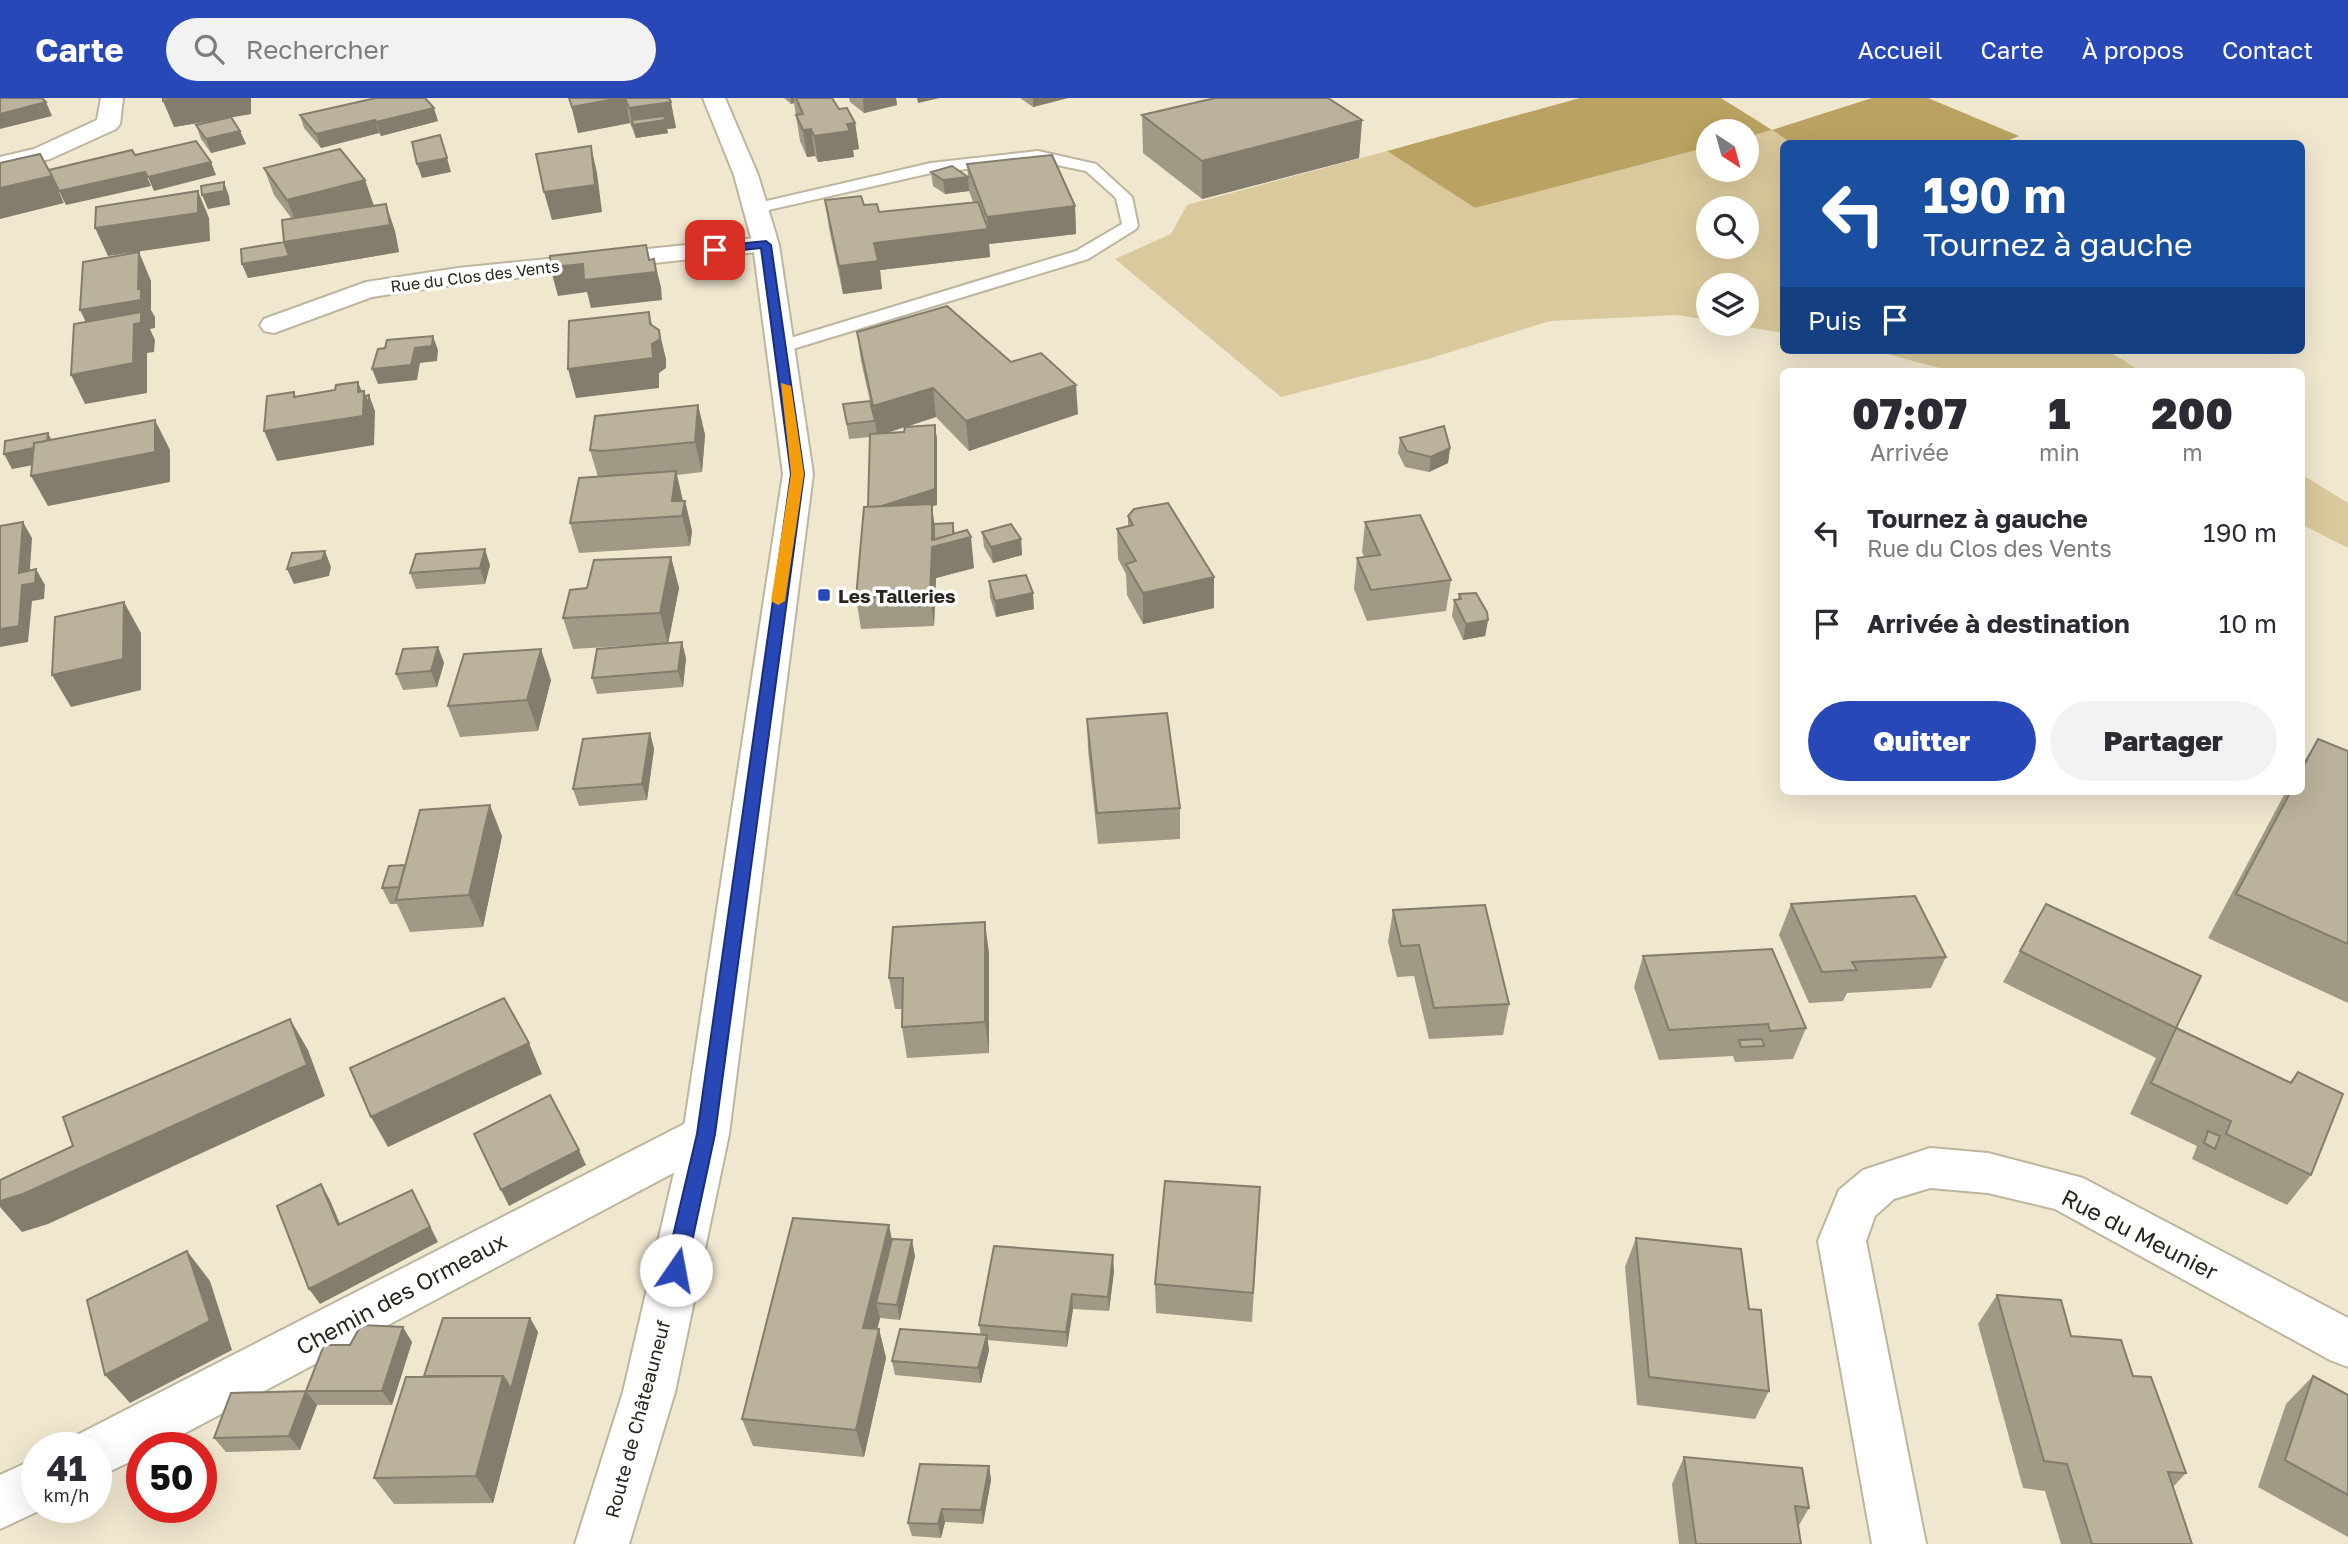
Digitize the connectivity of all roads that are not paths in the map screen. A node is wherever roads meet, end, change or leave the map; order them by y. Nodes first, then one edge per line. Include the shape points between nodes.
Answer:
1 (112, 98) edge
2 (713, 98) edge
3 (0, 164) edge
4 (760, 226) junction
5 (274, 325) dead end
6 (780, 347) junction
7 (706, 1134) junction
8 (2348, 1344) edge
9 (112, 1445) edge
10 (21, 1492) edge
11 (0, 1503) edge
12 (602, 1544) edge
13 (1899, 1544) edge

1 - 3 main road via 108,124 42,154
2 - 4 main road, Route de Châteauneuf via 747,175
4 - 5 main road, Rue du Clos des Vents via 366,290
4 - 6 main road, Route de Châteauneuf
4 - 6 lane via 931,168 1038,156 1091,167 1124,197 1130,226 1082,255
6 - 7 main road, Route de Châteauneuf via 798,474
7 - 9 main road, Chemin des Ormeaux
7 - 12 main road, Route de Châteauneuf via 649,1392
8 - 13 main road, Rue du Meunier via 2066,1192 1988,1174 1930,1168 1879,1184 1856,1205 1842,1241
10 - 11 main road

